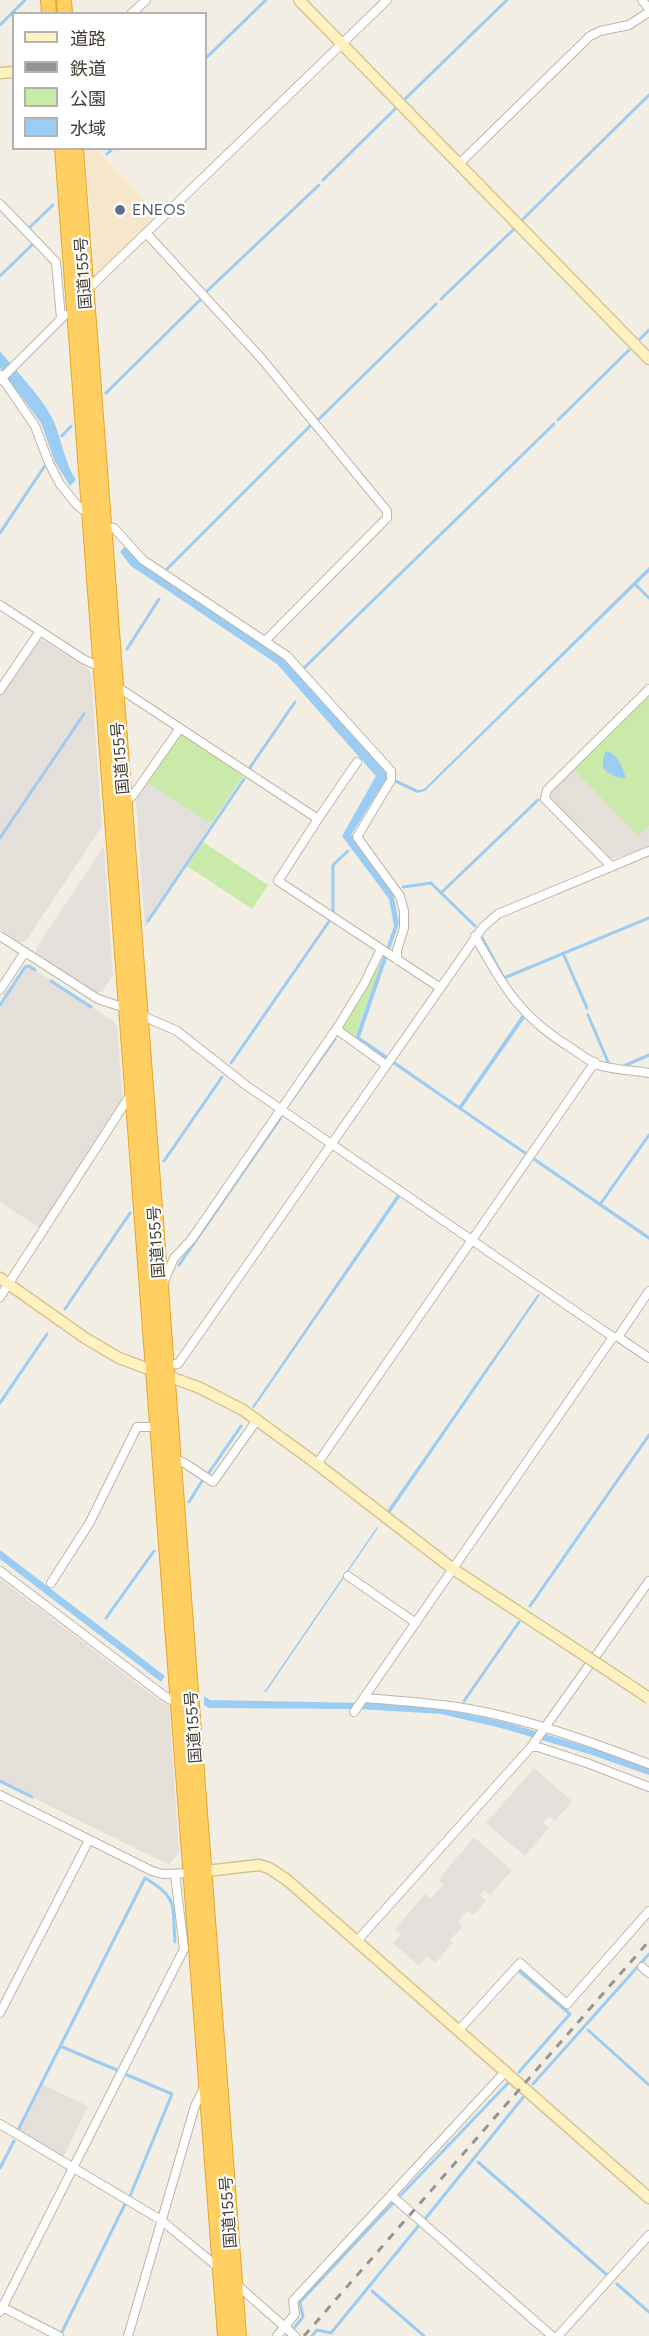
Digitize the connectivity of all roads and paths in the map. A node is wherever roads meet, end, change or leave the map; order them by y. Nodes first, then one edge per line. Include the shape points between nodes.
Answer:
1 (146, 0) edge
2 (299, 0) edge
3 (387, 0) edge
4 (642, 0) edge
5 (649, 10) edge
6 (134, 12) edge
7 (342, 44) junction
8 (62, 150) edge
9 (76, 150) edge
10 (459, 164) junction
11 (0, 204) edge
12 (147, 234) junction
13 (86, 292) junction
14 (74, 306) junction
15 (62, 318) junction
16 (649, 359) edge
17 (1, 377) edge
18 (89, 514) junction
19 (102, 526) junction
20 (0, 605) edge
21 (40, 631) junction
22 (265, 641) junction
23 (100, 667) junction
24 (114, 685) junction
25 (649, 689) edge
26 (0, 690) edge
27 (180, 728) junction
28 (357, 762) dead end
29 (125, 802) junction
30 (318, 819) junction
31 (649, 851) edge
32 (612, 867) junction
33 (0, 936) edge
34 (475, 936) junction
35 (25, 952) junction
36 (388, 954) junction
37 (439, 987) junction
38 (0, 990) edge
39 (125, 1008) junction
40 (141, 1015) junction
41 (336, 1029) junction
42 (388, 1061) junction
43 (595, 1062) junction
44 (649, 1073) edge
45 (132, 1093) junction
46 (280, 1109) junction
47 (332, 1143) junction
48 (472, 1240) junction
49 (4, 1281) edge
50 (160, 1290) junction
51 (648, 1296) edge
52 (0, 1298) edge
53 (616, 1337) junction
54 (649, 1358) edge
55 (168, 1371) junction
56 (154, 1372) junction
57 (257, 1420) junction
58 (158, 1427) junction
59 (172, 1458) junction
60 (317, 1464) junction
61 (453, 1569) junction
62 (0, 1571) edge
63 (348, 1576) dead end
64 (649, 1581) edge
65 (51, 1583) dead end
66 (416, 1623) junction
67 (649, 1698) edge
68 (363, 1699) junction
69 (178, 1704) junction
70 (355, 1711) dead end
71 (545, 1729) junction
72 (531, 1747) junction
73 (649, 1764) edge
74 (649, 1787) edge
75 (0, 1795) edge
76 (89, 1840) junction
77 (206, 1871) junction
78 (190, 1873) junction
79 (175, 1874) junction
80 (649, 1911) edge
81 (356, 1942) junction
82 (642, 1967) dead end
83 (649, 1973) edge
84 (1, 2009) edge
85 (458, 2031) junction
86 (505, 2072) junction
87 (206, 2084) junction
88 (0, 2124) edge
89 (74, 2168) junction
90 (392, 2196) junction
91 (649, 2198) edge
92 (161, 2220) junction
93 (649, 2235) edge
94 (220, 2269) junction
95 (235, 2283) junction
96 (1, 2309) edge
97 (284, 2327) junction
98 (59, 2336) edge
99 (128, 2336) edge
100 (225, 2336) edge
101 (239, 2336) edge
102 (277, 2336) edge
103 (295, 2336) edge
104 (552, 2336) edge
105 (558, 2336) edge

1 - 6 street
2 - 7 street
3 - 7 street
4 - 5 street
5 - 10 street via 629,25 590,36
7 - 10 street
7 - 12 street
8 - 14 highway, 国道155号
9 - 13 highway, 国道155号
10 - 16 street
11 - 15 street via 56,262
12 - 13 street
12 - 22 street via 261,358 387,511 387,518
13 - 19 highway, 国道155号
14 - 15 street
14 - 18 highway, 国道155号
15 - 17 street
17 - 18 street via 35,426 60,484
18 - 23 highway, 国道155号
19 - 22 street via 114,528 143,560
19 - 24 highway, 国道155号
20 - 21 street
21 - 23 street
21 - 26 street
22 - 36 street via 287,656 391,771 391,780 357,837 400,896 404,911 404,928 397,950
23 - 39 highway, 国道155号
24 - 27 street
24 - 29 highway, 国道155号
25 - 32 street via 547,790 546,799
27 - 29 street
27 - 30 street
28 - 30 street
29 - 40 highway, 国道155号
30 - 36 street via 278,881
31 - 32 street
32 - 34 street via 498,914
33 - 35 street
34 - 37 street
34 - 43 street via 499,979 528,1016
35 - 38 street
35 - 39 street via 98,999
36 - 37 street
36 - 41 street
37 - 42 street
39 - 40 street
39 - 45 highway, 国道155号
40 - 46 street via 177,1030
40 - 50 highway, 国道155号
41 - 42 street
41 - 46 street
42 - 47 street
43 - 44 street
43 - 48 street
45 - 49 street
45 - 56 highway, 国道155号
46 - 47 street
46 - 50 street via 191,1240 174,1258
47 - 48 street
47 - 55 street via 178,1364
48 - 53 street
48 - 60 street
49 - 52 street
49 - 56 street via 85,1338
50 - 55 highway, 国道155号
51 - 53 street
53 - 54 street
53 - 61 street
55 - 56 street
55 - 57 street
55 - 59 highway, 国道155号
56 - 58 highway, 国道155号
57 - 59 street via 213,1482
57 - 60 street
58 - 65 street via 137,1427 90,1522
58 - 69 highway, 国道155号
59 - 77 highway, 国道155号
60 - 61 street
61 - 66 street
61 - 67 street, bridge
62 - 69 street
63 - 66 street
64 - 71 street
66 - 68 street
68 - 70 street
68 - 71 street via 471,1709
69 - 78 highway, 国道155号
71 - 72 street
71 - 73 street
72 - 74 street
72 - 81 street
75 - 76 street
76 - 79 street via 152,1871
76 - 84 street
77 - 78 street
77 - 81 street via 259,1865 269,1868
77 - 95 highway, 国道155号
78 - 79 street
78 - 87 highway, 国道155号
79 - 89 street via 184,1948
80 - 85 street via 567,2004 520,1963
81 - 85 street
82 - 83 street
85 - 86 street
86 - 90 street
86 - 91 street
87 - 92 street via 195,2106
87 - 94 highway, 国道155号
88 - 89 street
89 - 92 street
89 - 96 street
90 - 97 street via 293,2301 294,2314
90 - 104 street
92 - 94 street
92 - 99 street
93 - 105 street
94 - 100 highway, 国道155号
95 - 97 street
95 - 101 highway, 国道155号
96 - 98 street
97 - 102 street
97 - 103 street

